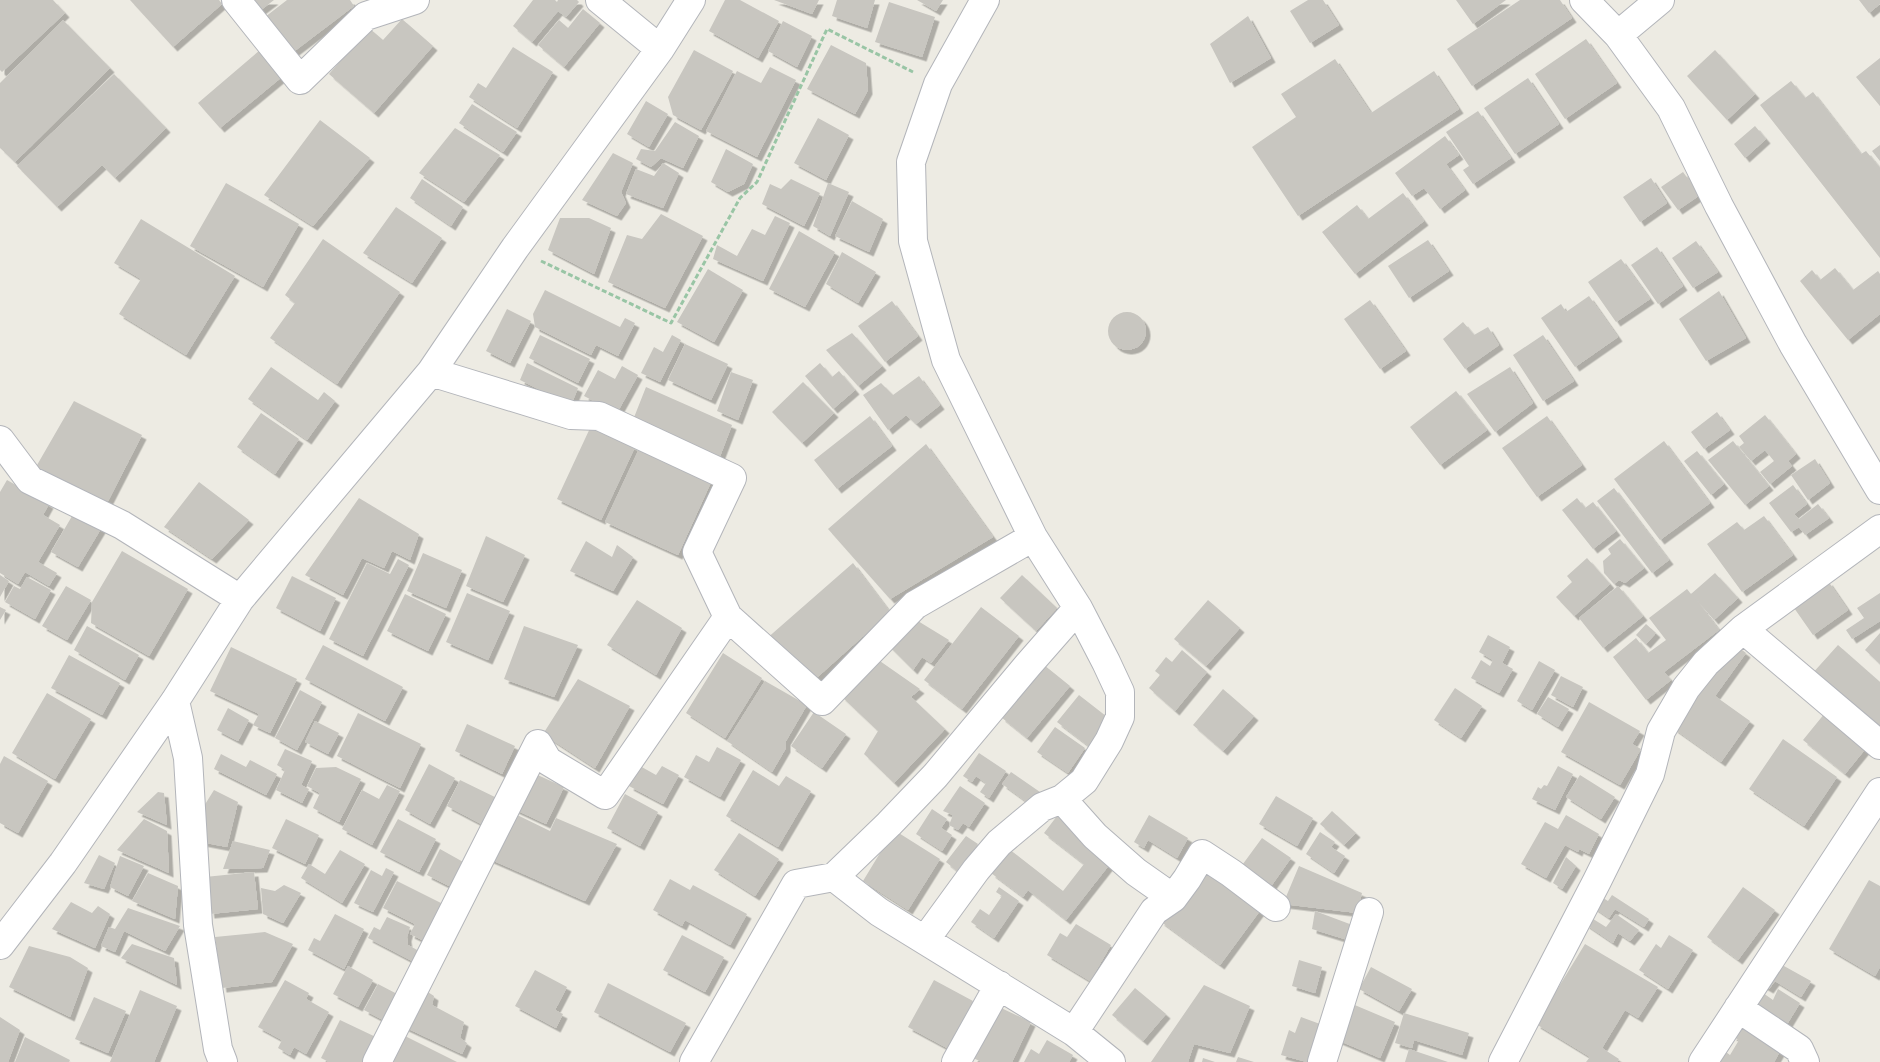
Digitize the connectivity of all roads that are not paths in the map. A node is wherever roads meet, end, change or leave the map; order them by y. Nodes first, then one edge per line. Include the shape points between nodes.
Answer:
1 (236, 0) edge
2 (415, 0) edge
3 (600, 0) edge
4 (691, 0) edge
5 (985, 0) edge
6 (1584, 0) edge
7 (1660, 0) edge
8 (1618, 35) junction
9 (660, 49) junction
10 (432, 372) junction
11 (0, 440) edge
12 (1880, 490) edge
13 (1880, 529) edge
14 (1033, 537) junction
15 (240, 599) junction
16 (1078, 608) junction
17 (728, 618) junction
18 (1743, 629) junction
19 (175, 701) junction
20 (1880, 745) edge
21 (1880, 792) edge
22 (1062, 799) junction
23 (834, 877) junction
24 (1173, 898) junction
25 (1276, 908) dead end
26 (1369, 912) dead end
27 (925, 940) junction
28 (0, 945) edge
29 (999, 985) junction
30 (1738, 1008) junction
31 (1074, 1032) junction
32 (223, 1062) edge
33 (377, 1062) edge
34 (694, 1062) edge
35 (956, 1062) edge
36 (1111, 1062) edge
37 (1322, 1062) edge
38 (1503, 1062) edge
39 (1703, 1062) edge
40 (1805, 1062) edge

1 - 2 street via 300,80 366,16
3 - 9 street
4 - 9 street
5 - 14 street via 938,84 911,162 913,241 946,360
6 - 8 street
7 - 8 street
8 - 12 street via 1671,108 1793,344
9 - 10 street via 515,248
10 - 15 street
10 - 17 street via 571,415 599,416 732,478 697,552
11 - 15 street via 30,480 122,525
13 - 18 street
14 - 16 street
14 - 17 street via 915,605 822,701
15 - 19 street
16 - 22 street via 1120,692 1120,717 1084,782
16 - 23 street via 936,776
17 - 33 street via 605,795 548,762 538,744
18 - 20 street
18 - 38 street via 1701,669 1661,731 1650,774
19 - 28 street via 63,863
19 - 32 street via 188,758 198,926 218,1050
21 - 30 street
22 - 24 street via 1094,836
22 - 27 street via 1042,807 999,843
23 - 27 street via 878,912
23 - 34 street via 796,884
24 - 25 street via 1202,854
24 - 31 street via 1154,911
26 - 37 street
27 - 29 street
29 - 31 street
29 - 35 street
30 - 39 street
30 - 40 street via 1799,1049
31 - 36 street

